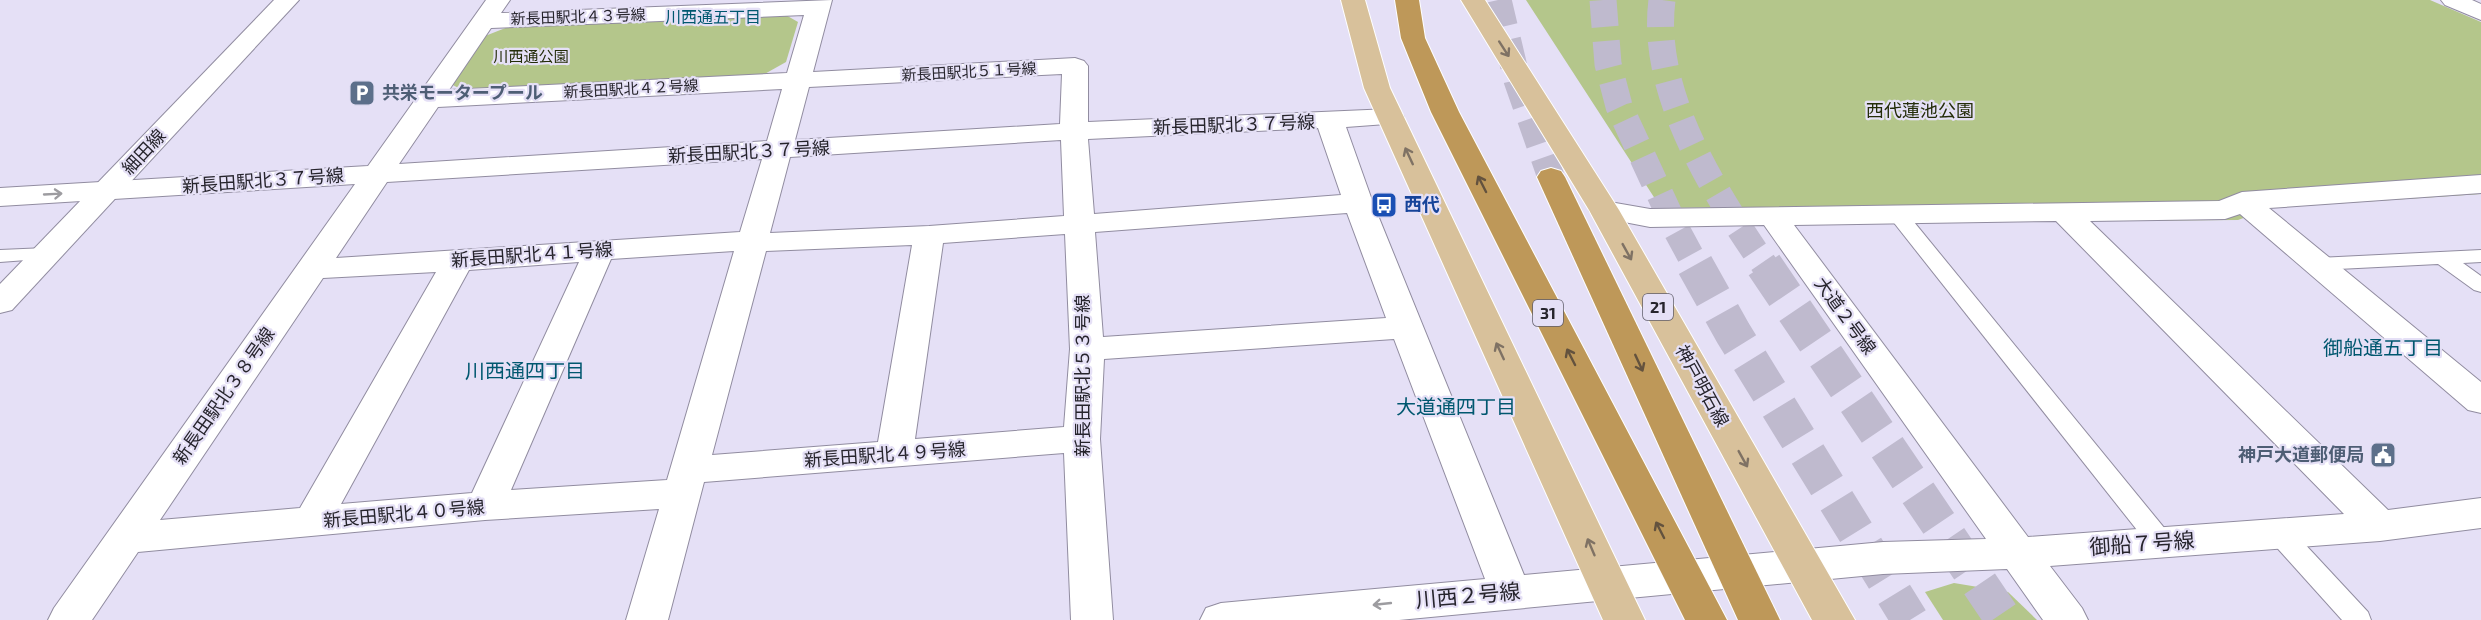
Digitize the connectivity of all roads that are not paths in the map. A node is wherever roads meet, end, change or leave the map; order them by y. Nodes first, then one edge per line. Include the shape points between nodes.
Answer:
1 (287, 0) edge
2 (1353, 0) edge
3 (1407, 0) edge
4 (1473, 0) edge
5 (2453, 0) edge
6 (819, 4) edge
7 (698, 6) edge
8 (490, 10) edge
9 (2481, 13) edge
10 (797, 81) junction
11 (429, 99) junction
12 (1390, 117) junction
13 (1330, 122) junction
14 (1074, 131) junction
15 (777, 151) junction
16 (379, 173) junction
17 (1551, 177) tunnel mouth
18 (2481, 184) edge
19 (107, 191) junction
20 (0, 197) edge
21 (2242, 201) junction
22 (1358, 202) junction
23 (1604, 210) junction
24 (2066, 213) junction
25 (1898, 215) junction
26 (1772, 216) junction
27 (1079, 222) junction
28 (929, 235) junction
29 (753, 240) junction
30 (600, 250) junction
31 (46, 254) junction
32 (0, 256) edge
33 (2481, 256) edge
34 (2444, 258) junction
35 (458, 261) junction
36 (2318, 264) junction
37 (312, 269) junction
38 (2481, 286) edge
39 (0, 303) edge
40 (1407, 327) junction
41 (1087, 349) junction
42 (2481, 400) edge
43 (1082, 439) junction
44 (894, 455) junction
45 (686, 481) junction
46 (485, 507) junction
47 (2481, 513) edge
48 (311, 523) junction
49 (2380, 526) junction
50 (2279, 533) junction
51 (126, 538) junction
52 (2161, 542) junction
53 (2018, 553) junction
54 (1803, 565) junction
55 (1737, 572) junction
56 (1683, 577) junction
57 (1510, 591) junction
58 (1616, 602) edge
59 (69, 620) edge
60 (647, 620) edge
61 (1092, 620) edge
62 (1221, 620) edge
63 (1706, 620) edge
64 (1760, 620) edge
65 (1834, 620) edge
66 (2067, 620) edge
67 (2358, 620) edge

1 - 19 street, 細田線
2 - 12 main road via 1377,88
56 -> 3 highway, 31 via 1445,112 1413,38
4 -> 23 main road, 神戸明石線 / 21
5 - 9 street
6 - 7 street, 新長田駅北４３号線
6 - 10 street
7 - 8 street, 新長田駅北４３号線
8 - 11 street, 新長田駅北３８号線
10 - 11 street, 新長田駅北４２号線
10 - 14 street, 新長田駅北５１号線 via 1075,66
10 - 15 street
11 - 16 street, 新長田駅北３８号線
12 - 13 street, 新長田駅北３７号線
58 -> 12 main road
13 - 14 street, 新長田駅北３７号線
13 - 22 street
14 - 15 street, 新長田駅北３７号線
14 - 27 street, 新長田駅北５３号線
15 - 16 street, 新長田駅北３７号線
15 - 29 street
16 - 19 street, 新長田駅北３７号線
16 - 37 street, 新長田駅北３８号線
17 -> 55 highway
18 - 21 street
20 -> 19 street, 新長田駅北３７号線
19 - 31 street, 細田線
21 - 24 street via 2225,210
21 - 36 street
22 - 27 street, 新長田駅北４１号線
22 - 40 street
23 - 26 street via 1650,218
23 -> 54 main road, 神戸明石線 / 21
24 - 25 street
24 - 49 street
25 - 26 street
25 - 52 lane
26 - 53 street, 大道２号線
27 - 28 street, 新長田駅北４１号線
27 - 41 street, 新長田駅北５３号線
28 - 29 street, 新長田駅北４１号線 via 773,243
28 - 44 street
29 - 30 street, 新長田駅北４１号線
29 - 45 street
30 - 35 street, 新長田駅北４１号線
30 - 46 street
31 - 32 lane
31 - 39 street, 細田線
33 - 34 lane
34 - 36 lane
34 - 38 lane
35 - 37 street, 新長田駅北４１号線
35 - 48 street
36 - 42 street
37 - 51 street, 新長田駅北３８号線
40 - 41 street
40 - 57 street
41 - 43 street, 新長田駅北５３号線
43 - 44 street, 新長田駅北４９号線
43 - 61 street, 新長田駅北５３号線
44 - 45 street, 新長田駅北４９号線
45 - 46 street, 新長田駅北４０号線
45 - 60 street
46 - 48 street, 新長田駅北４０号線
47 - 49 street, 御船７号線
48 - 51 street, 新長田駅北４０号線
49 - 50 street, 御船７号線
50 - 52 street, 御船７号線
50 - 67 lane
51 - 59 street, 新長田駅北３８号線
52 - 53 street, 御船７号線
53 - 54 street, 御船７号線
53 - 66 street, 大道２号線
54 - 55 street, 御船７号線
54 - 65 main road, 神戸明石線 / 21
55 - 56 street, 御船７号線
55 - 64 highway
56 - 58 street, 川西２号線
56 - 63 highway, 31
57 - 58 street, 川西２号線
57 -> 62 street, 川西２号線

